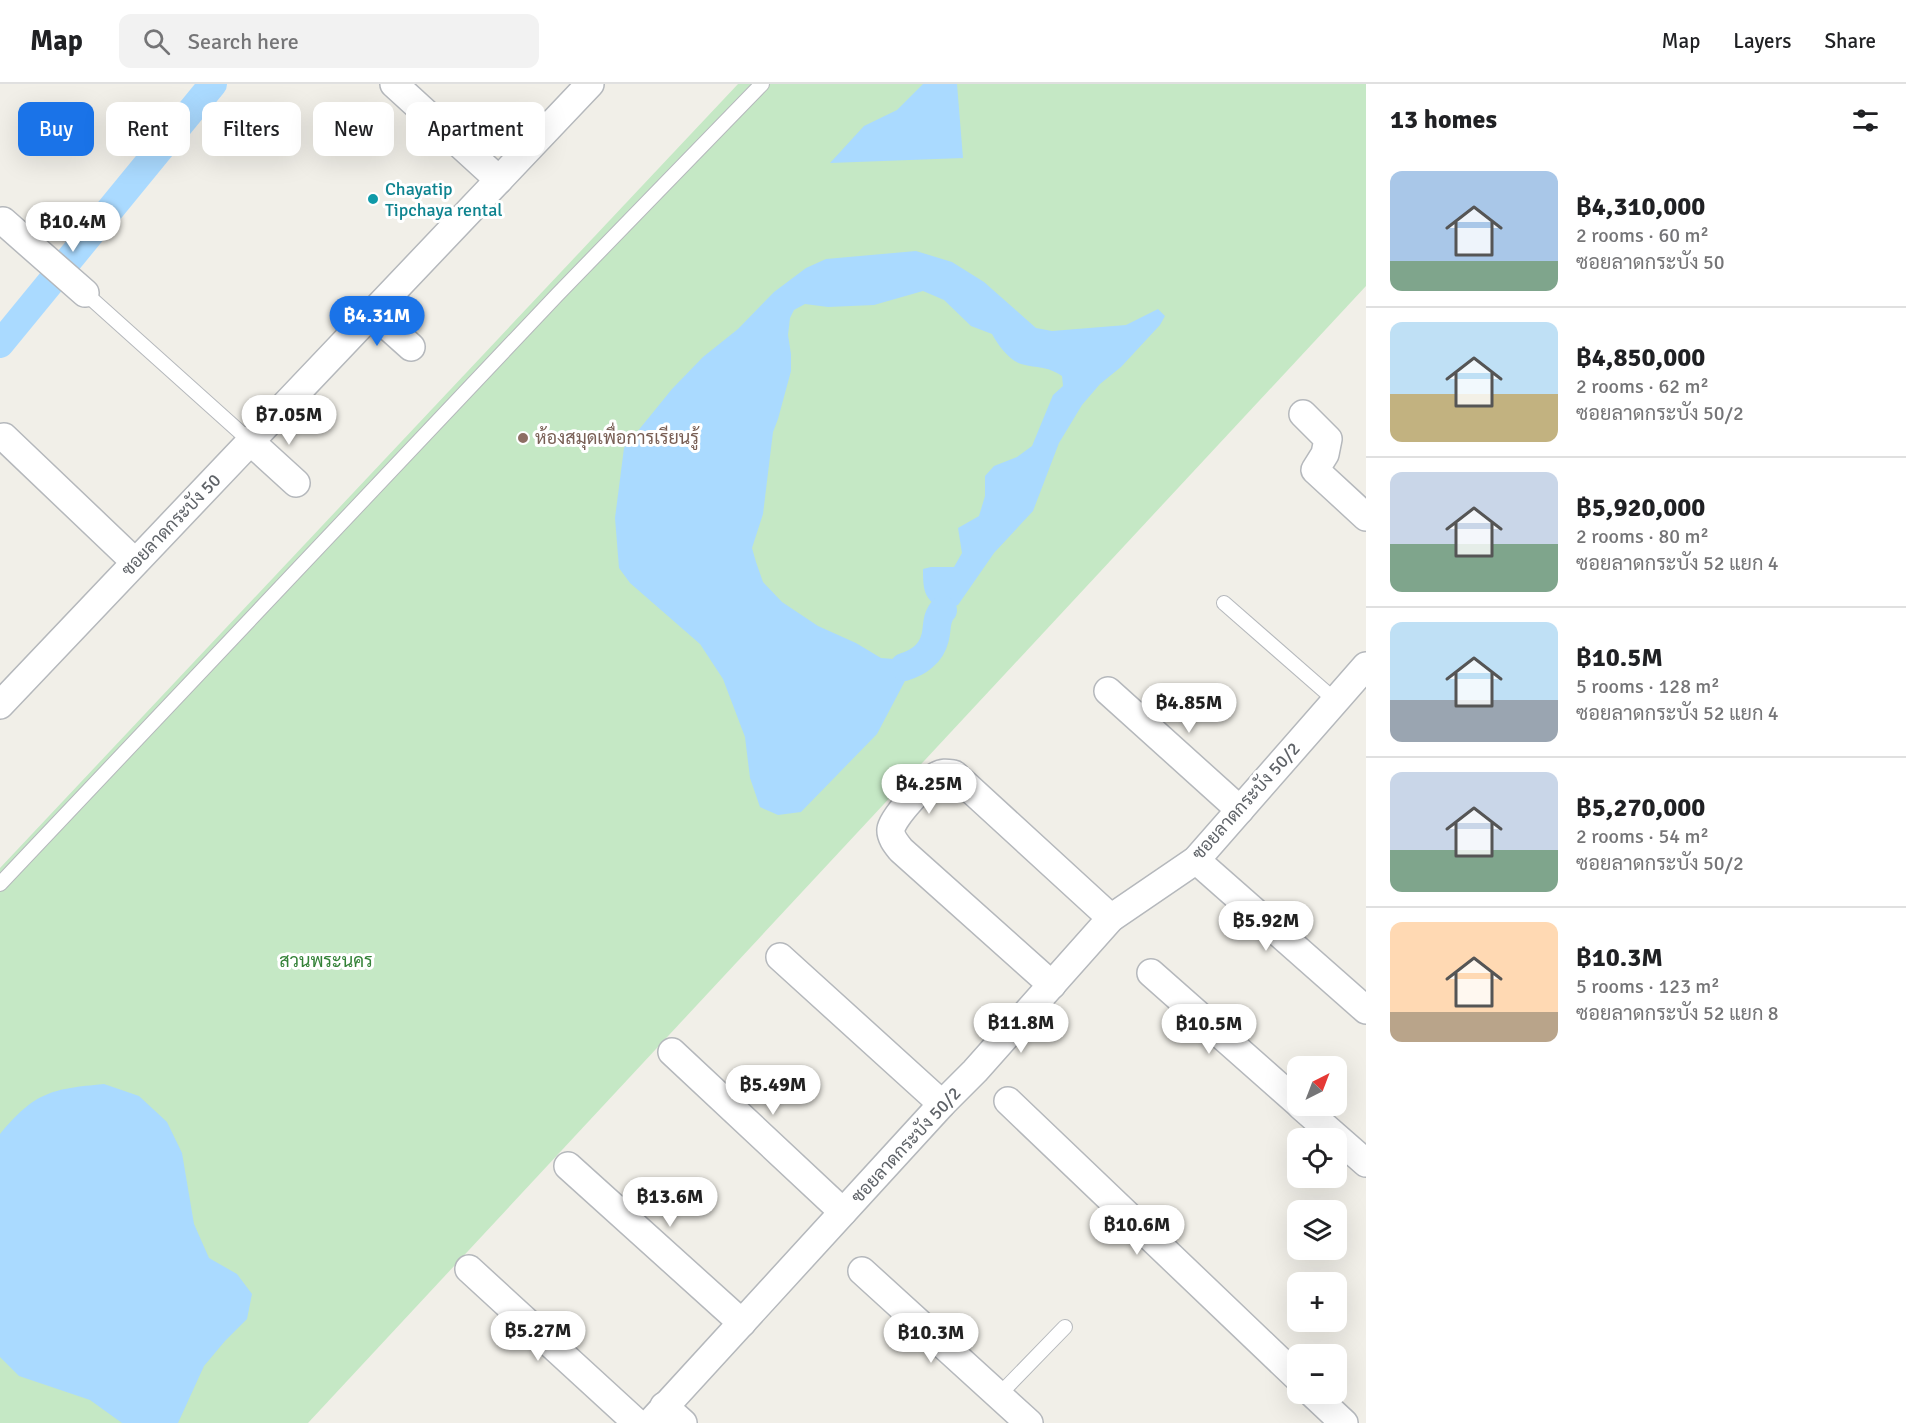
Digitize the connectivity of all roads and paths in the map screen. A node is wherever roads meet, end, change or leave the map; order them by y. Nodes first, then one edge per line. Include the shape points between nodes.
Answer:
1 (394, 84) edge
2 (590, 84) edge
3 (762, 84) edge
4 (499, 180) junction
5 (3, 221) dead end
6 (85, 293) joint
7 (373, 313) junction
8 (411, 347) dead end
9 (1303, 414) dead end
10 (4, 437) dead end
11 (251, 442) junction
12 (296, 483) dead end
13 (1366, 518) edge
14 (135, 562) junction
15 (1224, 603) dead end
16 (1366, 666) edge
17 (5, 689) edge
18 (1108, 691) dead end
19 (1336, 701) junction
20 (1240, 810) junction
21 (1196, 860) junction
22 (0, 884) edge
23 (1111, 918) junction
24 (780, 957) dead end
25 (1151, 974) dead end
26 (1052, 985) junction
27 (1366, 1010) edge
28 (672, 1052) dead end
29 (1287, 1093) edge
30 (1008, 1101) dead end
31 (942, 1104) junction
32 (1313, 1116) edge
33 (1366, 1163) edge
34 (568, 1166) dead end
35 (843, 1212) junction
36 (469, 1269) dead end
37 (862, 1271) dead end
38 (742, 1323) junction
39 (1065, 1327) dead end
40 (1287, 1367) edge
41 (999, 1395) junction
42 (1324, 1404) edge
43 (666, 1417) edge
44 (637, 1423) edge
45 (1029, 1423) edge
46 (1344, 1423) edge

1 - 4 street
2 - 4 street, ซอยลาดกระบัง 50
3 - 22 lane
4 - 7 street, ซอยลาดกระบัง 50
5 - 6 street
6 - 11 lane
7 - 8 street
7 - 11 street, ซอยลาดกระบัง 50
9 - 13 street via 1328,440 1316,470
10 - 14 street
11 - 12 street
11 - 14 street, ซอยลาดกระบัง 50
14 - 17 street, ซอยลาดกระบัง 50
15 - 19 lane
16 - 19 street, ซอยลาดกระบัง 50/2
18 - 20 street
19 - 20 street, ซอยลาดกระบัง 50/2
20 - 21 street, ซอยลาดกระบัง 50/2
21 - 23 street, ซอยลาดกระบัง 50/2
21 - 27 street
23 - 26 street, ซอยลาดกระบัง 50/2
23 - 26 street via 954,774 944,772 935,777 896,816 891,829 901,850
24 - 31 street
25 - 29 street
26 - 31 street, ซอยลาดกระบัง 50/2
28 - 35 street
30 - 40 street
31 - 35 street, ซอยลาดกระบัง 50/2
32 - 33 street
34 - 38 street
35 - 38 street, ซอยลาดกระบัง 50/2
36 - 44 street
37 - 41 street
38 - 43 street, ซอยลาดกระบัง 50/2
39 - 41 lane
41 - 45 street
42 - 46 street

